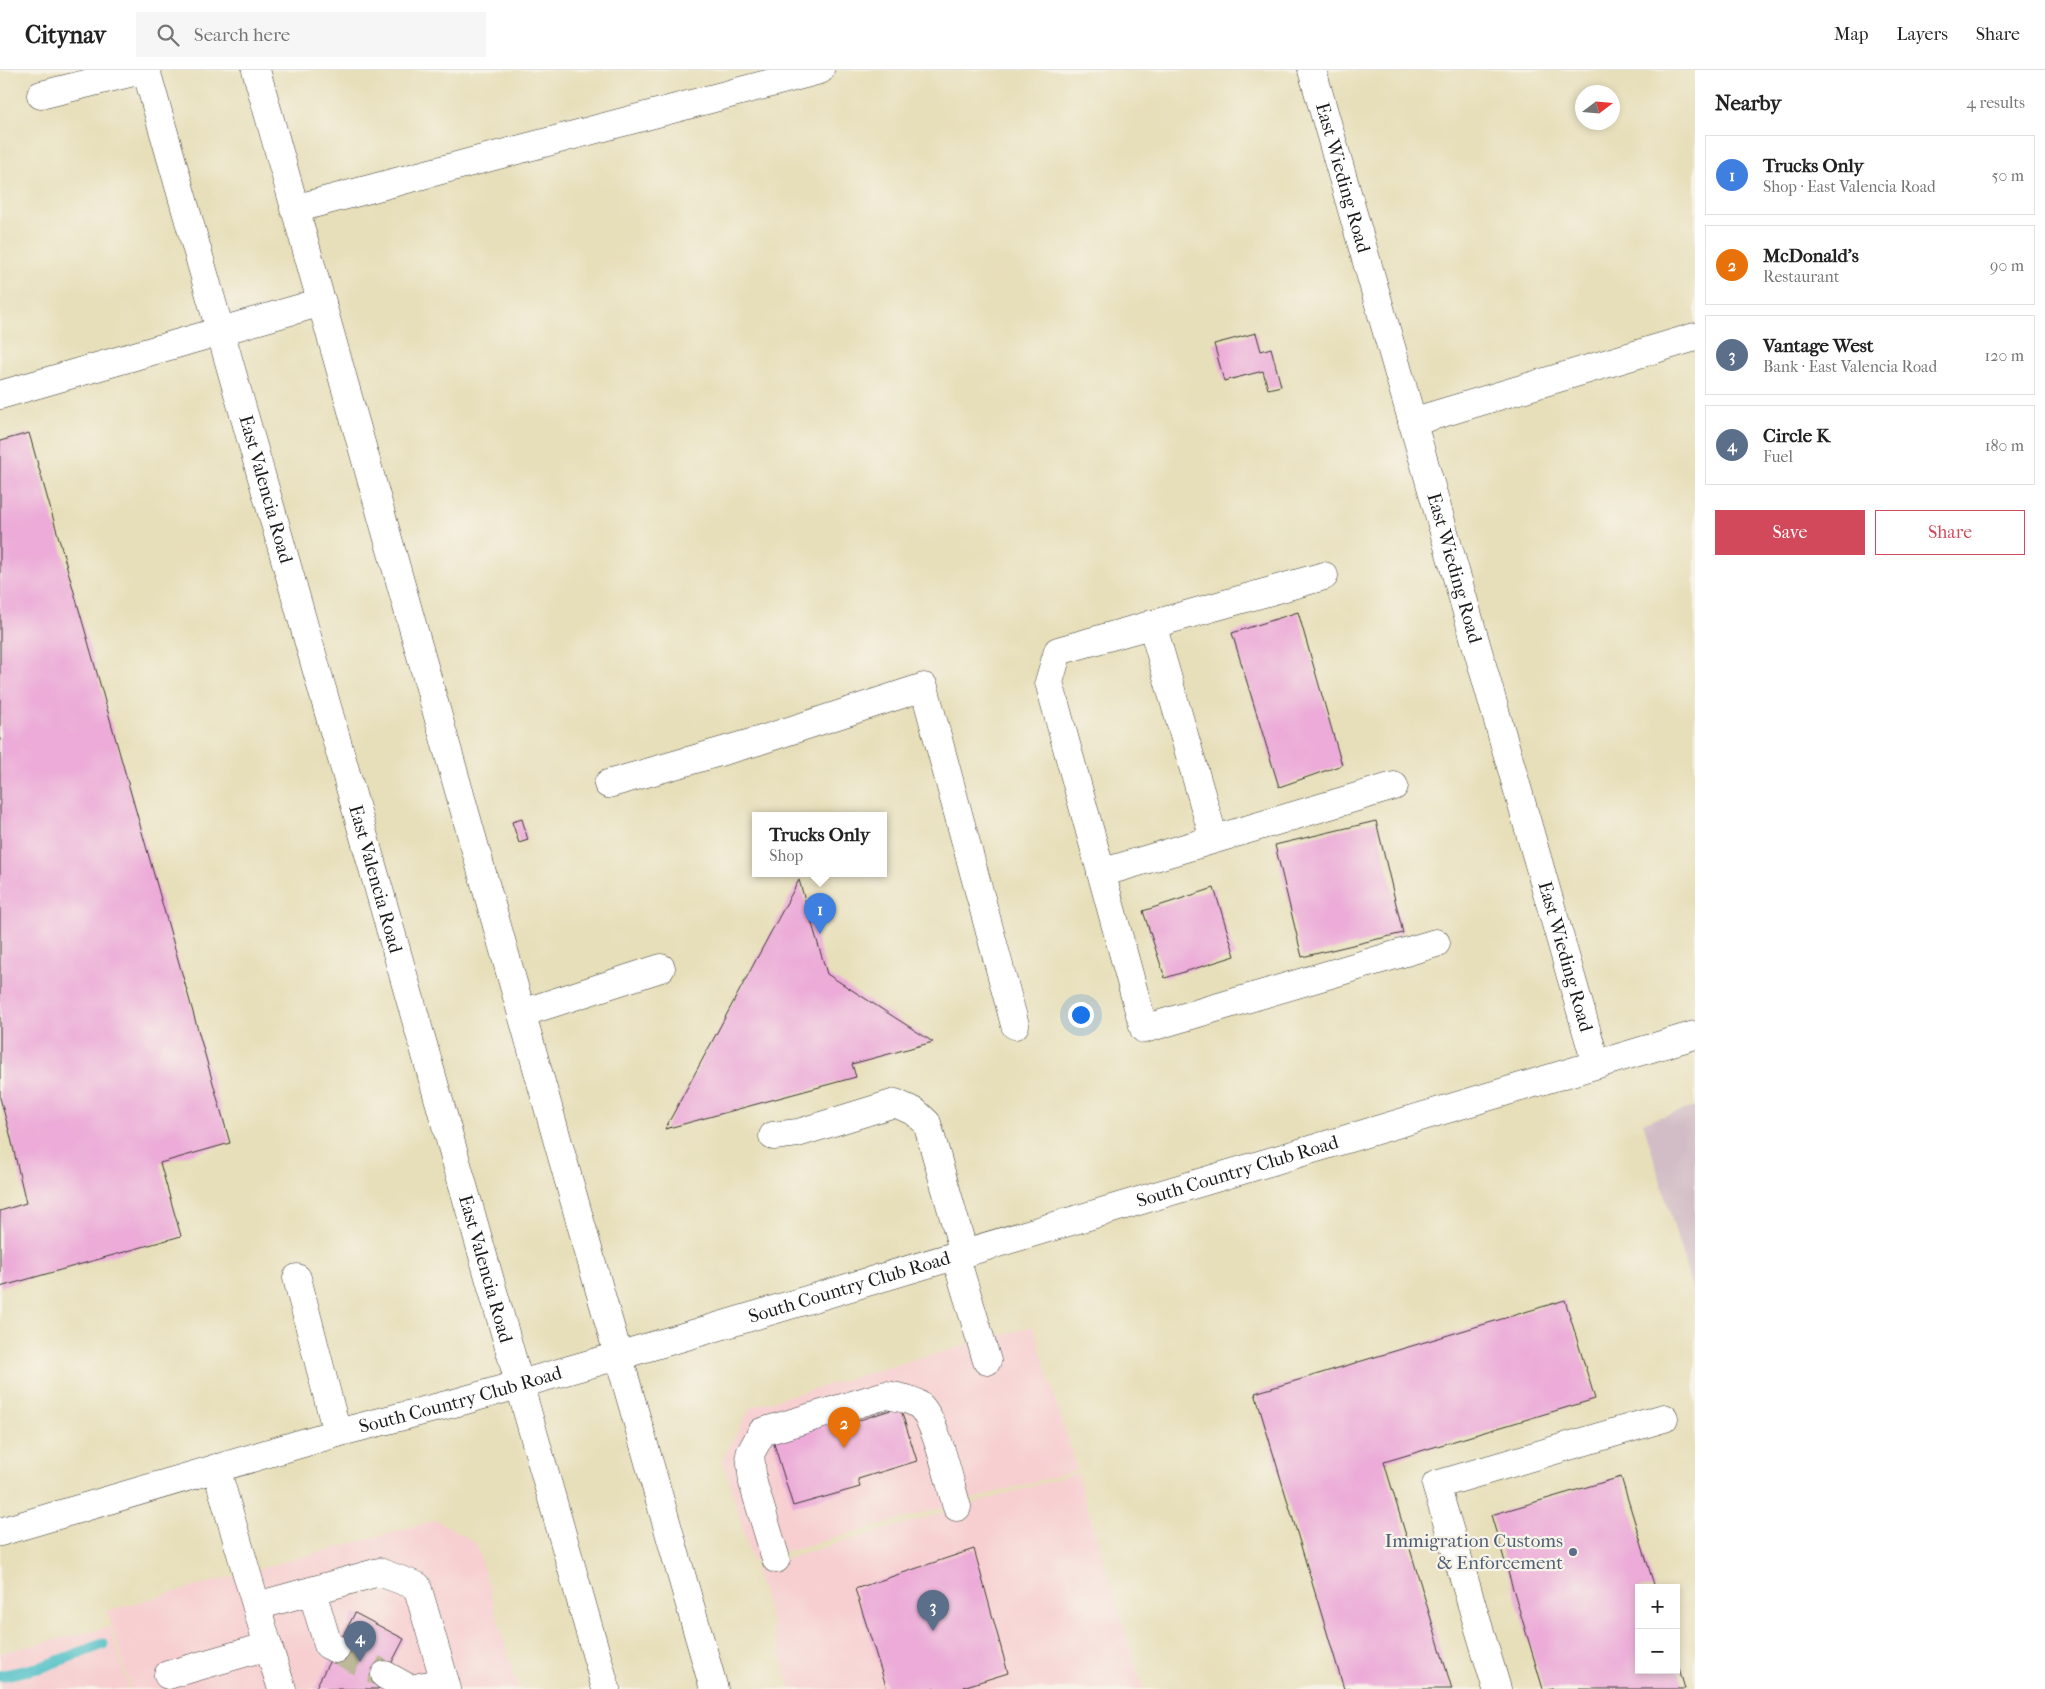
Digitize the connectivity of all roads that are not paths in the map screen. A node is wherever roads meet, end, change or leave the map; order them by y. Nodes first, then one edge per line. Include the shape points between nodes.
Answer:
1 (142, 70) edge
2 (146, 70) edge
3 (256, 70) edge
4 (820, 70) edge
5 (1312, 70) edge
6 (41, 95) dead end
7 (294, 209) junction
8 (322, 302) junction
9 (221, 330) junction
10 (1695, 337) edge
11 (0, 394) edge
12 (1412, 422) junction
13 (1324, 576) dead end
14 (1152, 624) junction
15 (608, 784) dead end
16 (1394, 786) dead end
17 (1214, 840) junction
18 (1101, 873) junction
19 (1436, 944) dead end
20 (661, 968) dead end
21 (522, 1013) junction
22 (1015, 1025) dead end
23 (1695, 1035) edge
24 (1596, 1064) junction
25 (773, 1136) dead end
26 (960, 1254) junction
27 (296, 1278) dead end
28 (619, 1355) junction
29 (987, 1361) dead end
30 (517, 1385) junction
31 (1664, 1418) dead end
32 (337, 1433) junction
33 (216, 1468) junction
34 (957, 1507) dead end
35 (0, 1532) edge
36 (776, 1559) dead end
37 (312, 1591) junction
38 (257, 1606) junction
39 (268, 1646) junction
40 (336, 1649) tunnel mouth
41 (168, 1675) dead end
42 (385, 1676) tunnel mouth
43 (446, 1685) edge
44 (282, 1689) edge
45 (606, 1689) edge
46 (714, 1689) edge
47 (1497, 1689) edge

1 - 6 main road
2 - 9 main road, East Valencia Road
3 - 7 main road
4 - 7 main road
5 - 12 main road, East Wieding Road
7 - 8 main road
8 - 9 main road
8 - 21 main road
9 - 11 main road
9 - 30 main road, East Valencia Road
10 - 12 main road
12 - 24 main road, East Wieding Road
13 - 14 main road
14 - 17 main road
14 - 18 main road via 1058,651 1049,682
15 - 22 main road via 924,687
16 - 17 main road
17 - 18 main road
18 - 19 main road via 1144,1029
20 - 21 main road
21 - 28 main road
23 - 24 main road, South Country Club Road
24 - 26 main road, South Country Club Road
25 - 26 main road via 798,1133 896,1103 915,1112 927,1123
26 - 28 main road, South Country Club Road
26 - 29 main road
27 - 32 main road
28 - 30 main road, South Country Club Road
28 - 46 main road
30 - 32 main road, South Country Club Road
30 - 45 main road, East Valencia Road
31 - 47 main road via 1436,1485
32 - 33 main road, South Country Club Road
33 - 35 main road, South Country Club Road
33 - 38 main road
34 - 36 main road via 932,1425 920,1405 886,1395 762,1432 750,1454 753,1483
37 - 38 main road
37 - 40 main road via 328,1645
37 - 43 main road via 379,1572 417,1586
38 - 39 main road
39 - 41 main road
39 - 44 main road
42 - 43 main road via 410,1689

